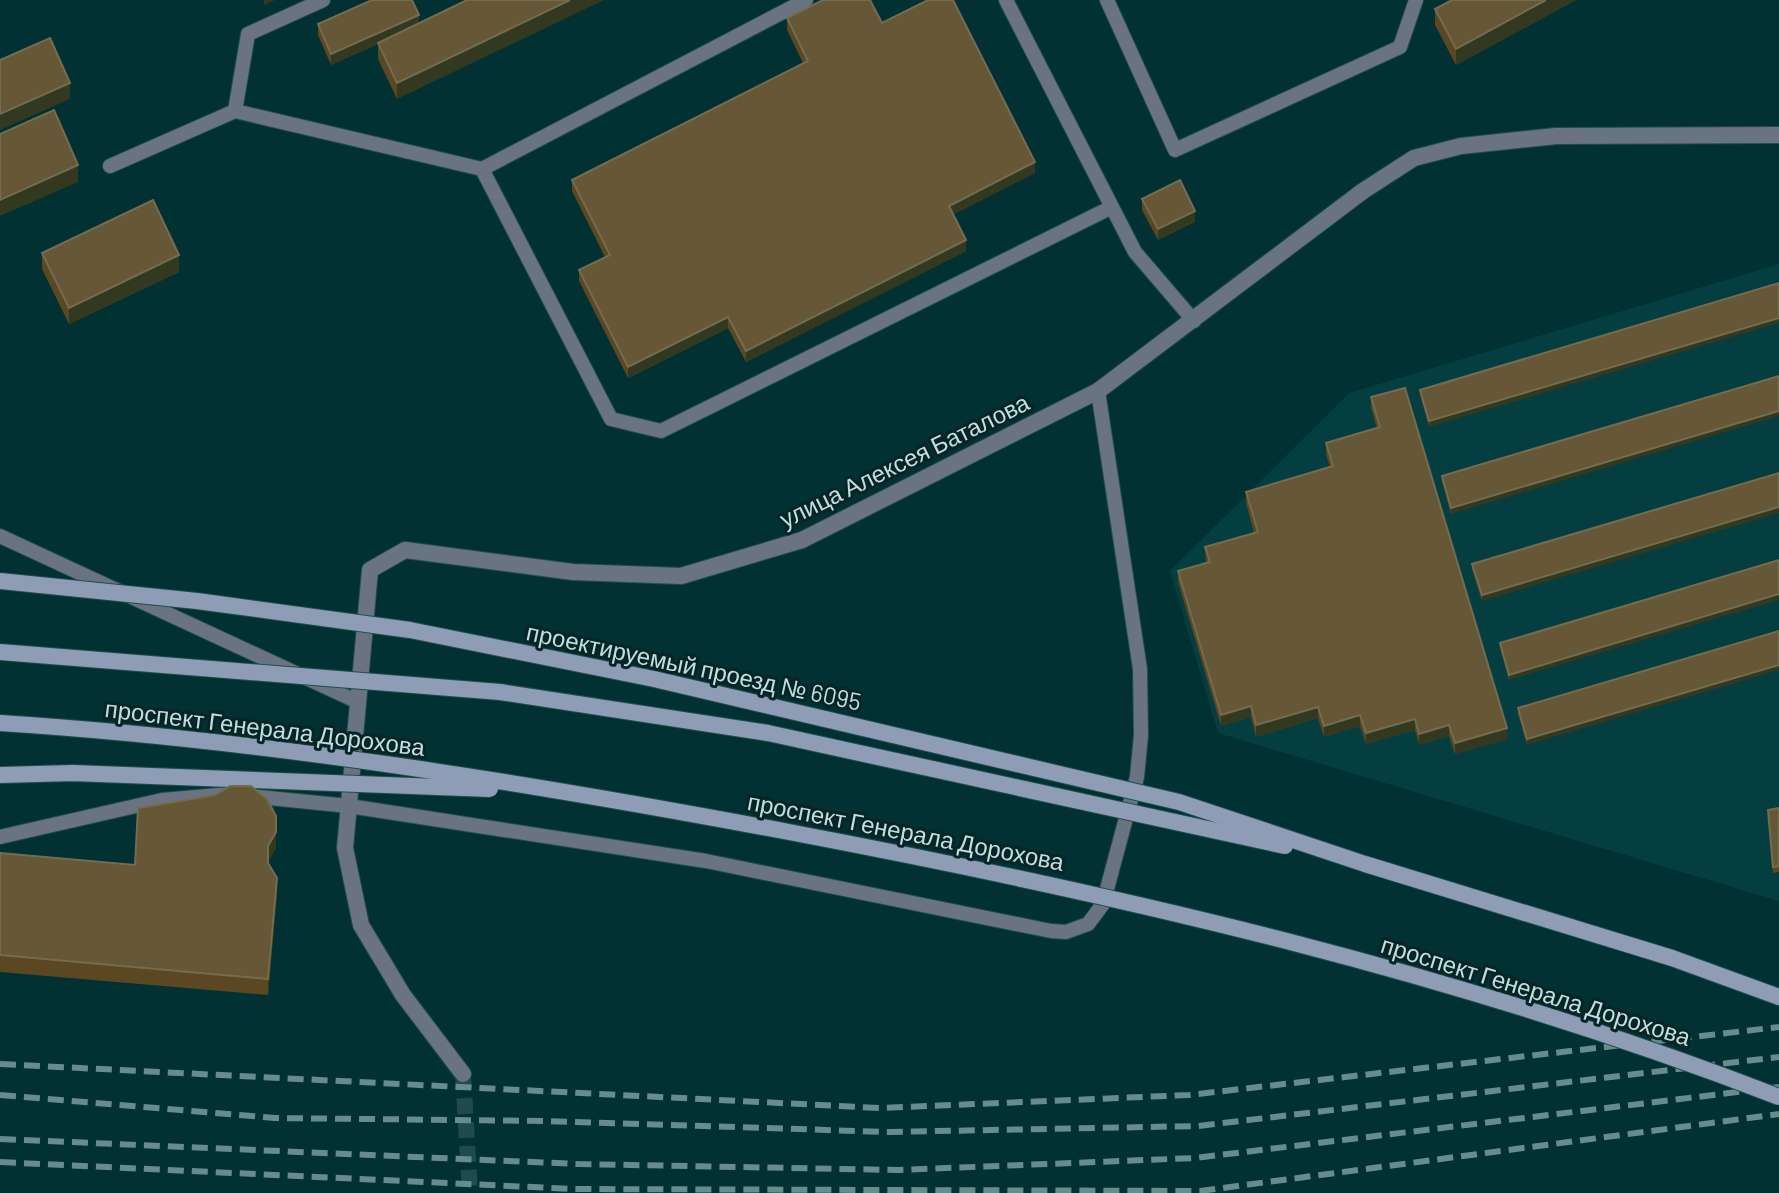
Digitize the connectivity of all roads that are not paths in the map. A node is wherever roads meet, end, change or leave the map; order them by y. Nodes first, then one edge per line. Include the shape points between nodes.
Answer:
1 (323, 0) edge
2 (806, 0) edge
3 (1006, 0) edge
4 (1107, 0) edge
5 (1416, 0) edge
6 (235, 111) junction
7 (1779, 135) edge
8 (110, 166) dead end
9 (482, 169) junction
10 (1110, 208) junction
11 (1194, 321) junction
12 (1098, 391) junction
13 (0, 536) edge
14 (0, 581) edge
15 (0, 652) edge
16 (358, 702) junction
17 (0, 723) edge
18 (0, 775) edge
19 (556, 790) junction
20 (349, 806) junction
21 (0, 837) edge
22 (1365, 864) junction
23 (1779, 997) edge
24 (463, 1074) tunnel mouth
25 (1779, 1097) edge

1 - 6 lane via 248,34
2 - 9 lane
3 - 10 lane
4 - 5 lane via 1175,150 1400,47
6 - 8 lane
6 - 9 lane
7 - 11 street, улица Алексея Баталова via 1556,136 1461,146 1414,158
9 - 10 lane via 611,419 661,431
10 - 11 lane via 1135,252
11 - 12 street, улица Алексея Баталова
12 - 16 street, улица Алексея Баталова via 802,540 681,576 573,572 405,550 370,570
12 - 20 lane via 1140,669 1141,735 1137,777 1107,894 1088,924 1051,931 706,861
13 - 16 lane
14 - 22 main road, проектируемый проезд № 6095, bridge via 410,630 638,676 1179,802
15 - 22 main road, проспект Генерала Дорохова, bridge via 500,692 768,733
16 - 20 street, улица Алексея Баталова
17 - 19 main road, проспект Генерала Дорохова, bridge via 281,748
18 - 19 main road, bridge
19 - 25 main road, проспект Генерала Дорохова, bridge via 1022,876 1301,942 1598,1030
20 - 21 lane via 230,794 185,795
20 - 24 street, улица Алексея Баталова via 345,848 361,925 403,995
22 - 23 main road, проспект Генерала Дорохова via 1672,958

